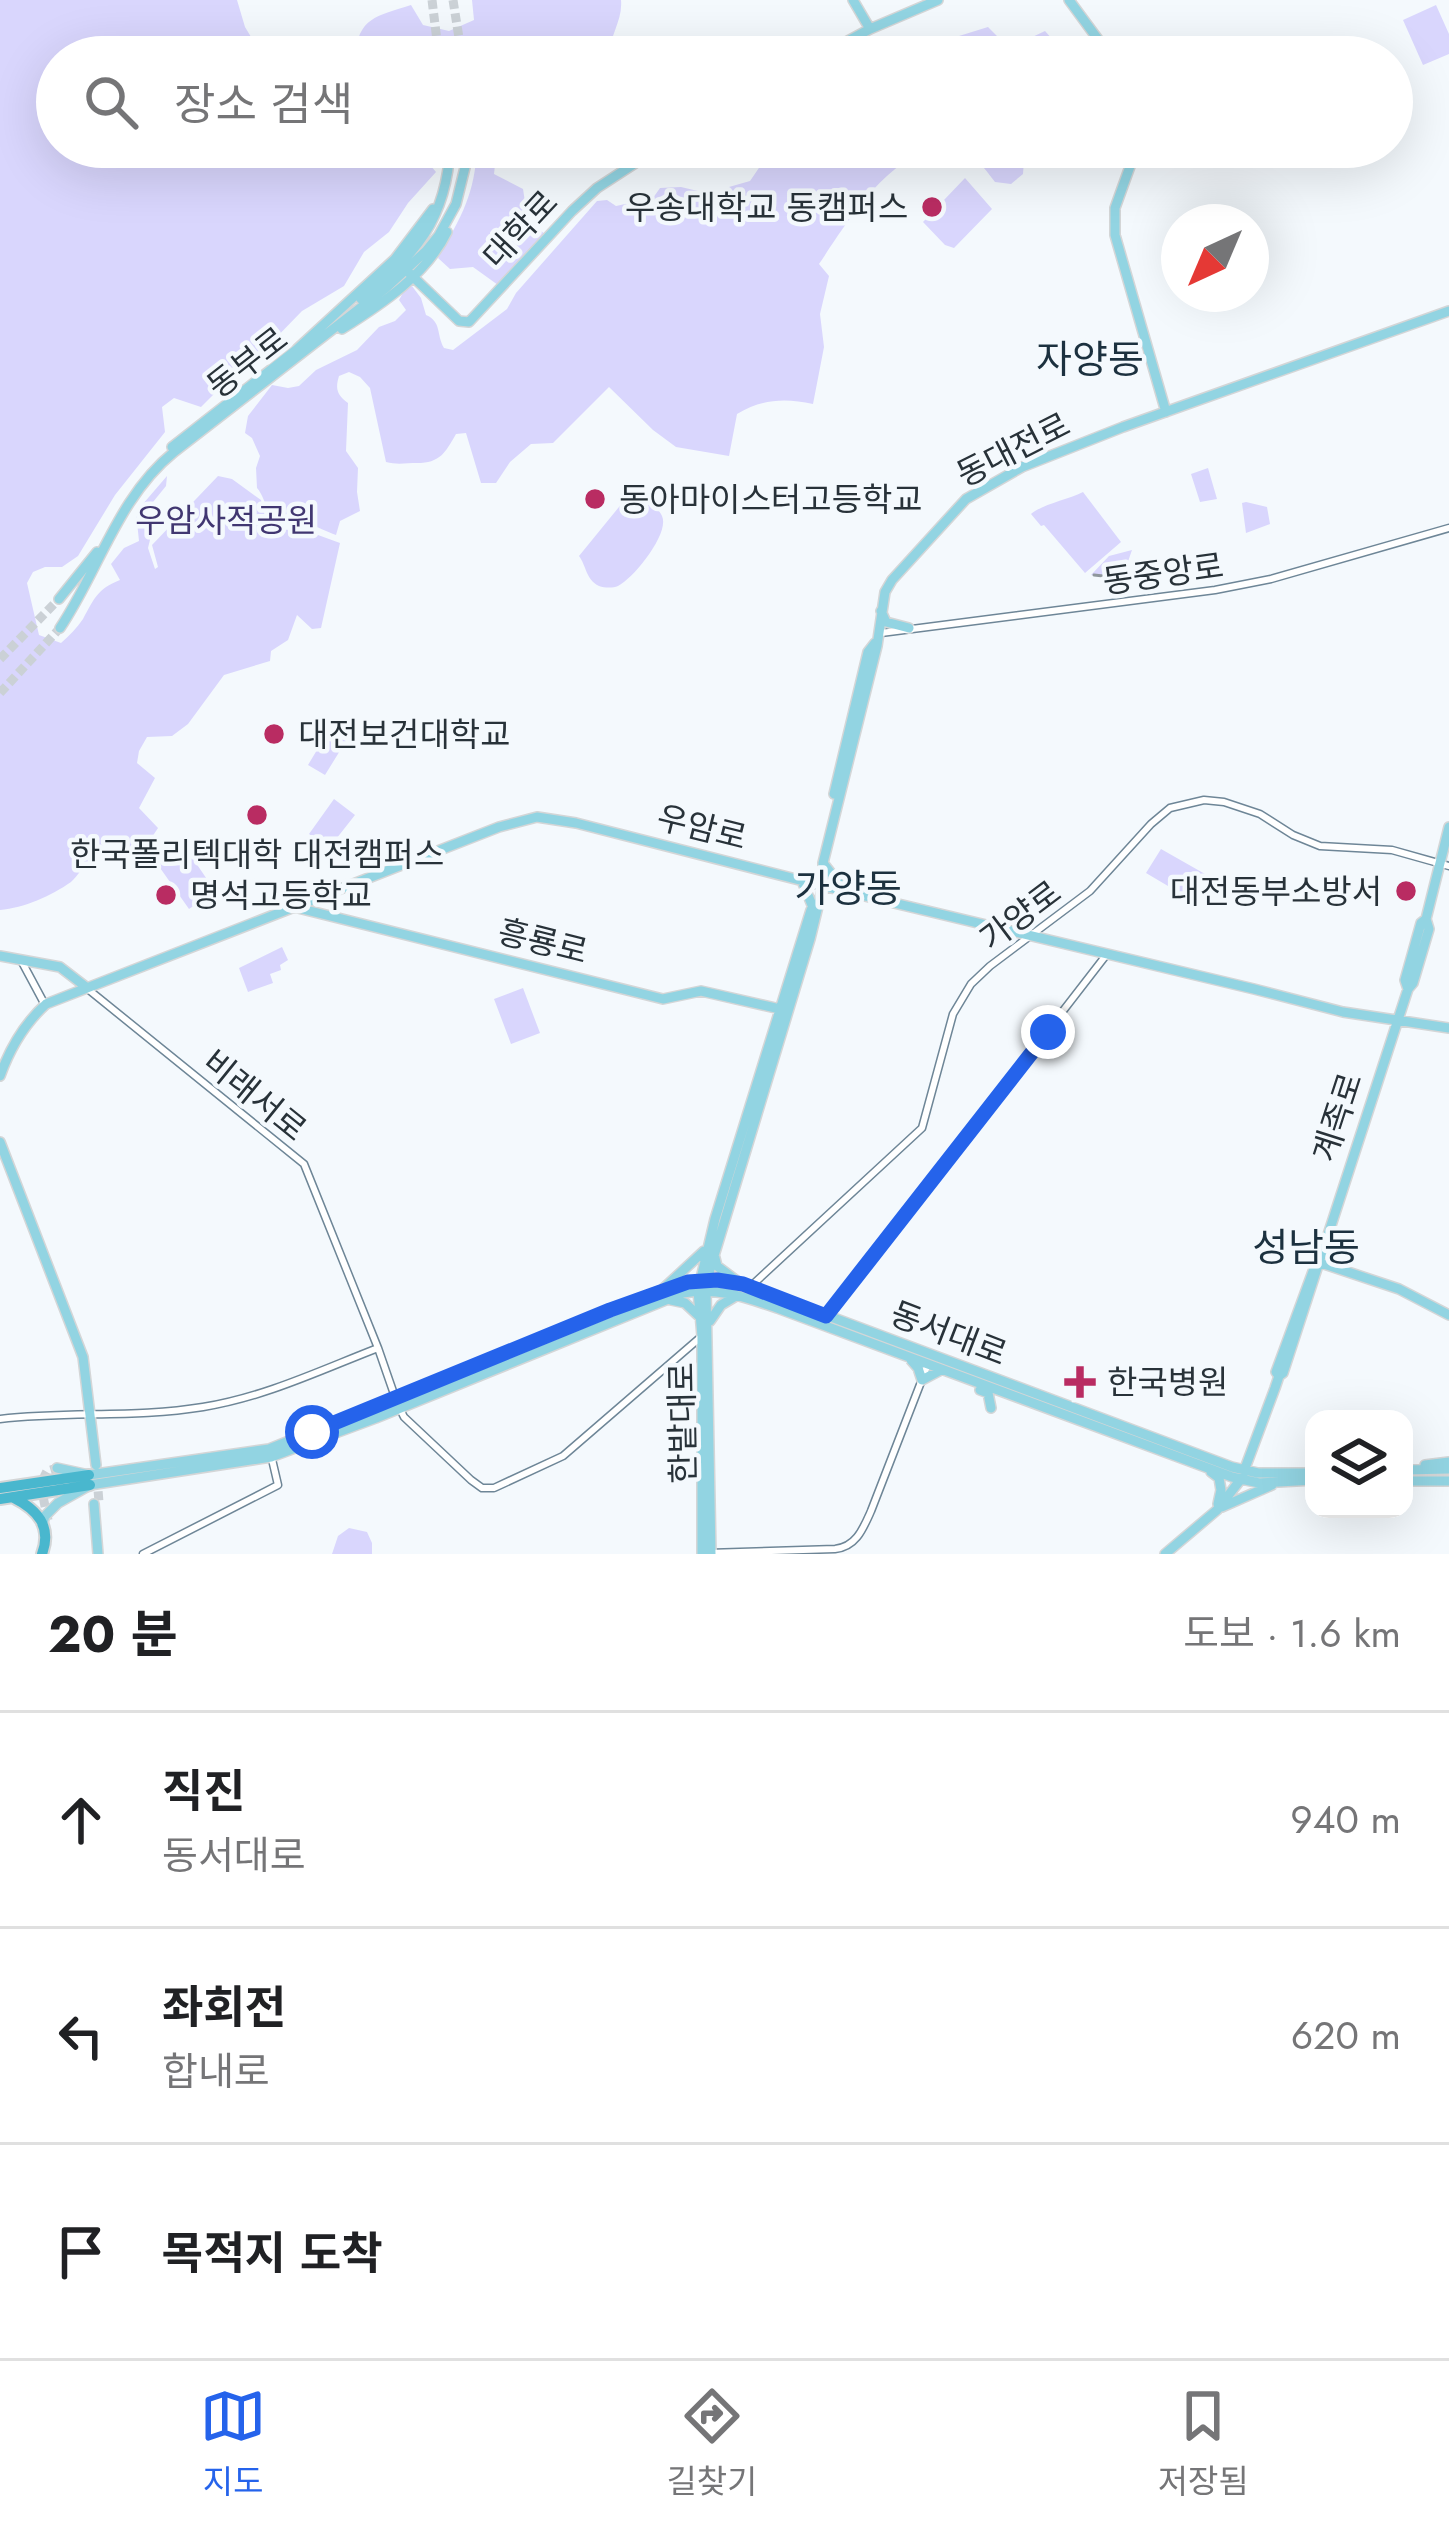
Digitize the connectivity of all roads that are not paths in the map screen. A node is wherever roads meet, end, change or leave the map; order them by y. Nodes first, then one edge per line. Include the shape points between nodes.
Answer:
1 (854, 0) edge
2 (938, 0) edge
3 (1070, 0) edge
4 (870, 29) junction
5 (857, 36) edge
6 (1096, 36) edge
7 (447, 168) edge
8 (465, 168) edge
9 (628, 168) edge
10 (1129, 168) edge
11 (445, 188) junction
12 (456, 204) junction
13 (410, 275) junction
14 (1449, 311) edge
15 (292, 357) junction
16 (1166, 412) junction
17 (1449, 528) edge
18 (59, 599) tunnel mouth
19 (881, 611) junction
20 (60, 628) tunnel mouth
21 (909, 628) junction
22 (872, 638) junction
23 (1449, 826) edge
24 (1446, 849) edge
25 (821, 862) junction
26 (1444, 864) edge
27 (802, 881) junction
28 (820, 885) junction
29 (845, 891) junction
30 (812, 905) junction
31 (294, 907) junction
32 (1058, 917) junction
33 (811, 932) junction
34 (1031, 936) junction
35 (1052, 940) junction
36 (1107, 954) junction
37 (0, 956) edge
38 (20, 958) junction
39 (86, 987) junction
40 (44, 1004) junction
41 (780, 1009) junction
42 (1398, 1022) junction
43 (1449, 1028) edge
44 (0, 1076) edge
45 (0, 1142) edge
46 (711, 1248) junction
47 (1318, 1262) junction
48 (703, 1286) junction
49 (745, 1289) junction
50 (661, 1296) junction
51 (1449, 1315) edge
52 (700, 1316) junction
53 (826, 1316) junction
54 (705, 1332) junction
55 (379, 1348) junction
56 (907, 1356) junction
57 (929, 1360) junction
58 (945, 1371) junction
59 (922, 1380) junction
60 (967, 1380) junction
61 (397, 1403) junction
62 (991, 1408) dead end
63 (89, 1414) junction
64 (0, 1419) edge
65 (1255, 1443) junction
66 (270, 1453) junction
67 (1208, 1463) junction
68 (57, 1468) dead end
69 (1413, 1470) edge
70 (92, 1472) junction
71 (1449, 1472) edge
72 (1243, 1474) junction
73 (1305, 1477) edge
74 (1284, 1478) junction
75 (1413, 1480) edge
76 (0, 1488) edge
77 (14, 1498) junction
78 (0, 1499) edge
79 (96, 1503) tunnel mouth
80 (1216, 1510) junction
81 (46, 1521) junction
82 (45, 1554) edge
83 (98, 1554) edge
84 (143, 1554) edge
85 (706, 1554) edge
86 (1165, 1554) edge

1 - 4 main road
2 - 4 main road
3 - 6 main road
4 - 5 main road
7 - 11 main road, 동부로
8 - 12 main road, 동부로
9 - 13 main road, 대학로 via 597,188 466,317 453,315
10 - 16 main road via 1115,235
11 - 15 main road via 396,260
11 - 15 main road, 동부로 via 402,265
12 - 13 main road via 443,241
12 - 15 main road, 동부로 via 407,270
13 - 15 main road via 358,319
14 - 16 main road, 동대전로
15 - 18 main road, 동부로 via 149,466
15 - 20 main road, 동부로 via 146,478
16 - 19 main road, 동대전로 via 978,490 897,573
17 - 21 street, 동중앙로 via 1271,580
19 - 21 main road via 886,622
19 - 22 main road, 동대전로
21 - 22 street, 동중앙로
22 - 25 main road, 동대전로
22 - 25 main road, 동대전로
23 - 24 main road, 계족로
24 - 26 main road, 계족로
25 - 27 main road
25 - 28 main road, 동대전로
25 - 29 main road
26 - 32 street, 가양로 via 1392,850 1320,846 1242,806 1204,800 1159,816
26 - 42 main road, 계족로
27 - 28 main road, 우암로
27 - 30 main road
27 - 31 main road, 우암로 via 537,817
28 - 29 main road, 우암로
28 - 30 main road, 동대전로
28 - 33 main road, 동대전로
29 - 33 main road via 824,905
29 - 34 main road, 우암로
30 - 41 main road, 동대전로
31 - 39 main road, 우암로
31 - 41 main road, 흥룡로 via 663,999 701,991
32 - 34 street, 가양로
32 - 35 street
33 - 46 main road, 동대전로
34 - 35 main road, 우암로
34 - 49 street, 가양로 via 961,998 922,1128
35 - 36 main road, 우암로
36 - 42 main road, 우암로
36 - 53 street
37 - 38 main road
38 - 39 main road via 60,967
38 - 40 street
39 - 40 main road, 우암로
39 - 55 street, 비래서로 via 304,1164
40 - 44 main road
41 - 46 main road, 동대전로
42 - 43 main road, 우암로
42 - 47 main road, 계족로
45 - 63 main road via 83,1358
46 - 48 main road, 동대전로
46 - 49 main road via 717,1265
46 - 50 main road
47 - 51 main road
47 - 65 main road, 계족로
48 - 49 main road, 동서대로
48 - 50 main road, 동서대로
48 - 52 main road, 한밭대로
48 - 54 main road, 한밭대로
49 - 53 main road, 동서대로
49 - 54 main road via 719,1307
49 - 56 main road, 동서대로
50 - 52 main road
50 - 61 main road, 동서대로
52 - 54 main road, 한밭대로
53 - 57 main road, 동서대로
54 - 61 street via 562,1456 494,1488 471,1480
54 - 85 main road, 한밭대로
55 - 61 street, 비래서로
55 - 63 street via 251,1398
56 - 57 main road, 동서대로
56 - 59 main road
57 - 58 main road, 동서대로
57 - 59 street
57 - 67 main road, 동서대로
58 - 59 main road
58 - 60 main road, 동서대로
59 - 85 street via 851,1544
60 - 62 main road via 988,1394
60 - 67 main road, 동서대로
61 - 66 main road, 동서대로
63 - 64 street
63 - 70 main road
65 - 67 main road via 1240,1457
65 - 72 main road, 계족로
65 - 74 main road via 1259,1465
66 - 70 main road, 동서대로
66 - 84 street via 278,1485
67 - 72 main road, 동서대로
67 - 80 main road via 1220,1478
68 - 70 main road
69 - 71 main road via 1427,1464
70 - 76 highway
70 - 77 highway
70 - 81 main road
71 - 75 main road
72 - 74 main road, 동서대로
72 - 80 main road, 계족로
73 - 74 main road, 동서대로
74 - 80 main road
77 - 78 highway
77 - 81 highway
79 - 83 main road
80 - 86 main road, 계족로
81 - 82 highway

